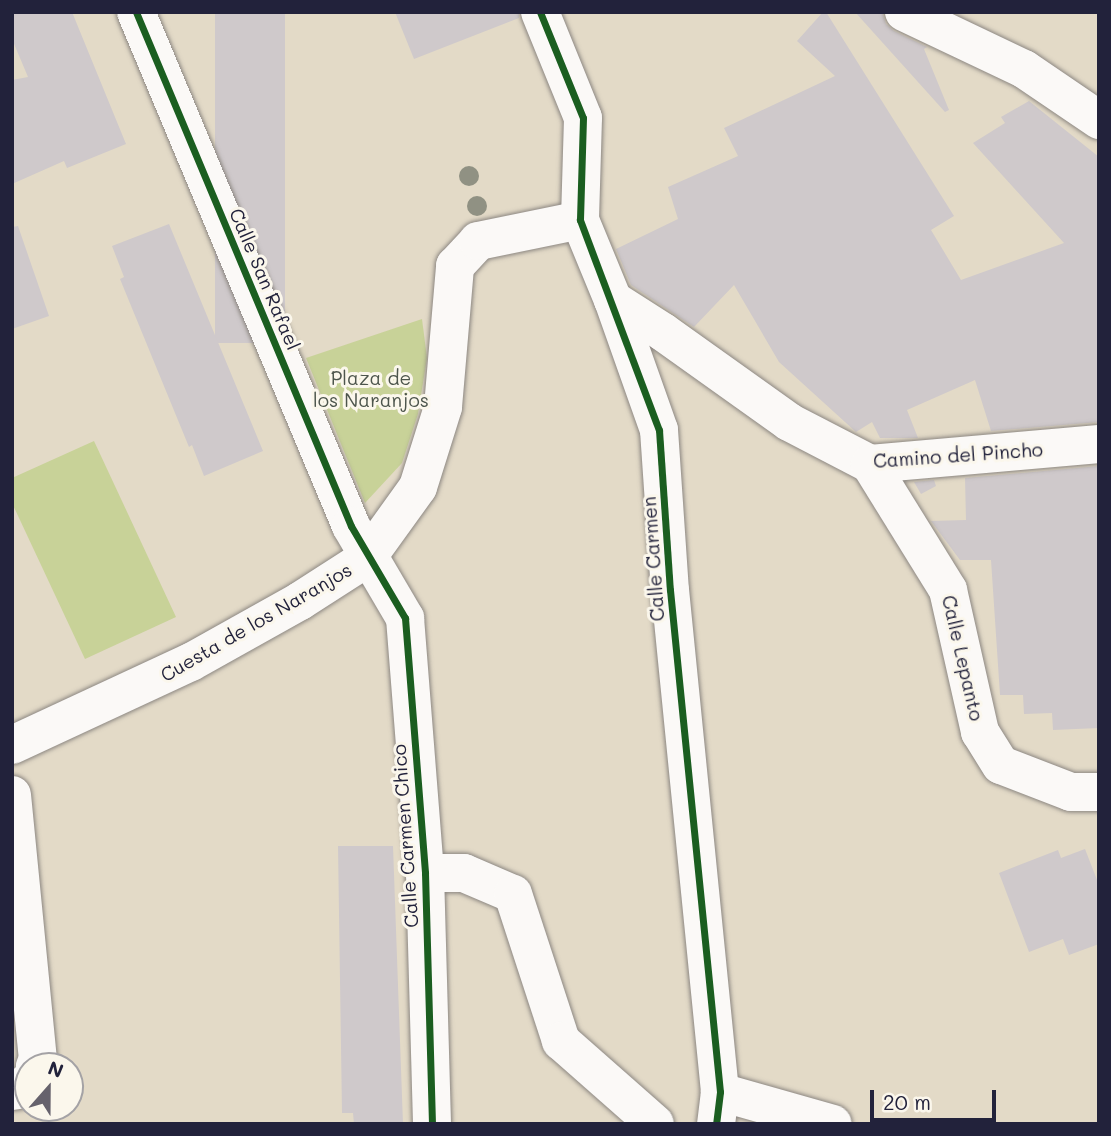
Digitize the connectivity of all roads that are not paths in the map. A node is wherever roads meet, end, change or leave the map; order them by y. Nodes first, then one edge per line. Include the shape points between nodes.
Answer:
1 (136, 12) edge
2 (540, 12) edge
3 (904, 12) edge
4 (1099, 120) edge
5 (580, 220) junction
6 (613, 300) junction
7 (1099, 444) edge
8 (870, 464) junction
9 (367, 558) junction
10 (12, 745) edge
11 (1099, 792) edge
12 (12, 795) edge
13 (425, 873) junction
14 (36, 1052) edge
15 (718, 1108) edge
16 (432, 1124) edge
17 (654, 1124) edge
18 (833, 1124) edge

1 - 9 street, Calle San Rafael
2 - 5 street, Calle Carmen via 583,118
3 - 4 street via 1024,68
5 - 6 street, Calle Carmen
5 - 9 street, Cuesta de los Naranjos via 478,241 455,266 443,407 418,486
6 - 8 street, Camino del Pincho via 789,422
6 - 15 street, Calle Carmen via 659,430
7 - 8 street, Camino del Pincho
8 - 11 street, Calle Lepanto via 948,590 980,732 1001,765 1071,792
9 - 10 street, Cuesta de los Naranjos via 191,662
9 - 13 street, Calle Carmen Chico via 405,618
12 - 14 street
13 - 16 street, Calle Carmen Chico
13 - 17 street via 464,873 513,894 561,1041
15 - 18 street

